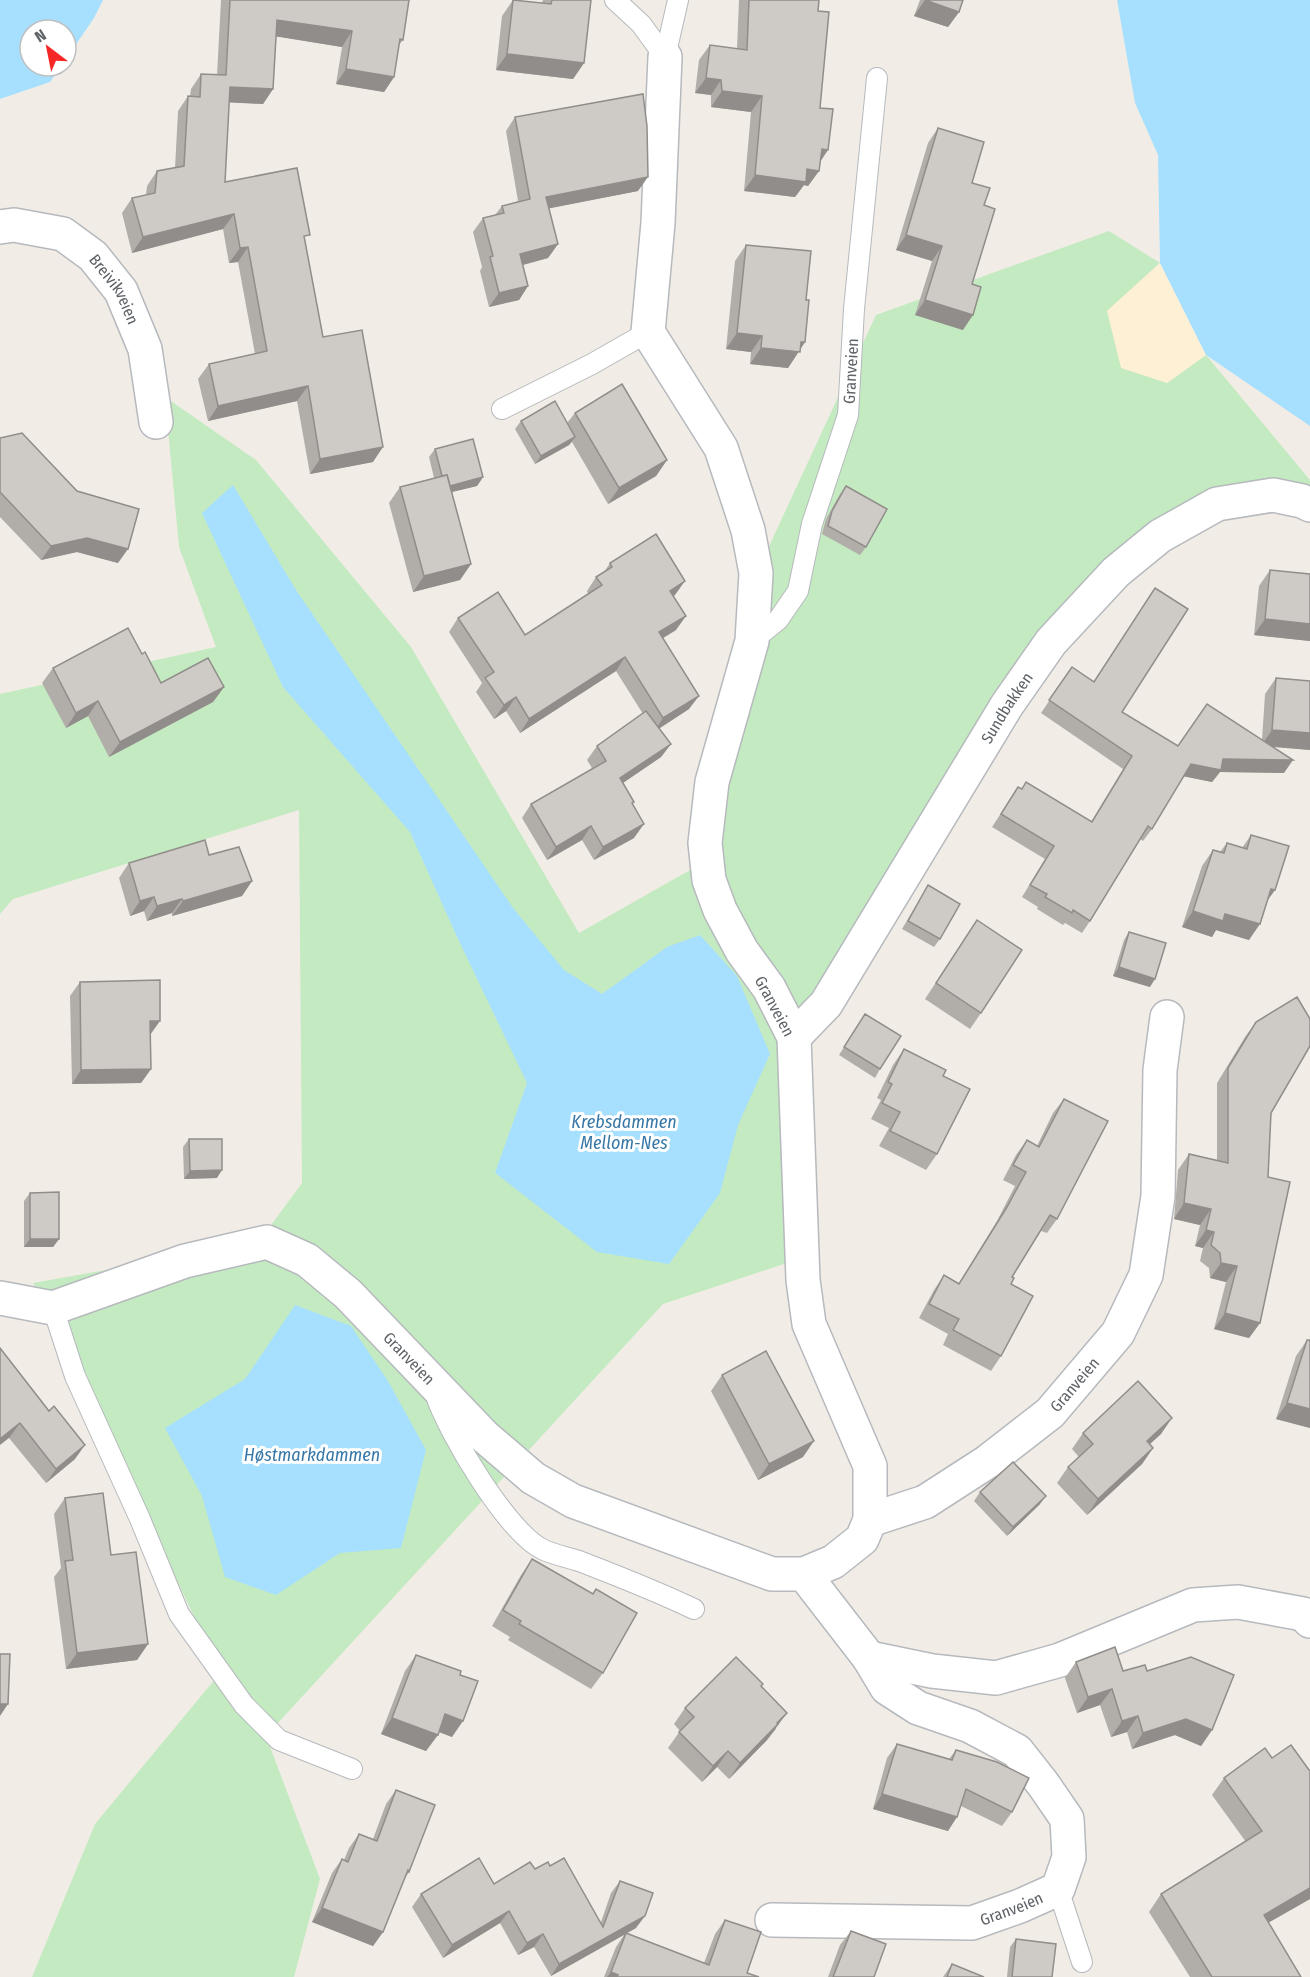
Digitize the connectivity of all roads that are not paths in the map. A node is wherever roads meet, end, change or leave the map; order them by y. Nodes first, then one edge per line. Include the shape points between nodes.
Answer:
1 (615, 0) edge
2 (678, 0) edge
3 (665, 57) junction
4 (877, 78) dead end
5 (0, 227) edge
6 (648, 332) junction
7 (502, 409) dead end
8 (156, 422) dead end
9 (1310, 505) edge
10 (752, 640) junction
11 (1167, 1017) dead end
12 (794, 1037) junction
13 (0, 1298) edge
14 (53, 1308) junction
15 (429, 1376) junction
16 (870, 1520) junction
17 (804, 1574) junction
18 (694, 1609) dead end
19 (1310, 1622) edge
20 (869, 1658) junction
21 (352, 1769) dead end
22 (1058, 1889) junction
23 (772, 1920) dead end
24 (1082, 1962) dead end

1 - 3 lane via 641,24
2 - 3 lane
3 - 6 street via 658,223
4 - 10 lane, Granveien via 854,309 848,415 812,524 798,591 778,620
5 - 8 street, Breivikveien via 14,225 63,234 93,256 107,273 121,291 145,349
6 - 7 lane
6 - 10 street, Granveien via 721,448 748,530 756,573
9 - 12 street, Sundbakken via 1273,495 1217,504 1160,536 1116,572 1051,642 1007,705 826,1004
10 - 12 street, Granveien via 712,782 705,843 709,880 720,910 742,951 769,988
11 - 16 street, Granveien via 1160,1070 1158,1196 1146,1275 1118,1333 1050,1413 987,1462 925,1502
12 - 16 street, Granveien via 803,1280 809,1324 870,1466
13 - 14 street
14 - 15 street, Granveien via 185,1261 267,1242 307,1260 332,1280
14 - 21 lane via 75,1376 179,1614 244,1705 279,1740
15 - 17 street, Granveien via 484,1436 533,1478 573,1501 772,1574
15 - 18 lane via 441,1413 476,1474 523,1535 542,1550 645,1586
16 - 17 street, Granveien via 862,1539 833,1562
17 - 20 street, Granveien
19 - 20 street via 1303,1614 1238,1602 1192,1605 1060,1660 996,1678 932,1671
20 - 22 street, Granveien via 887,1688 918,1708 970,1726 1017,1751 1067,1820 1069,1857
22 - 23 street, Granveien via 972,1923
22 - 24 lane

